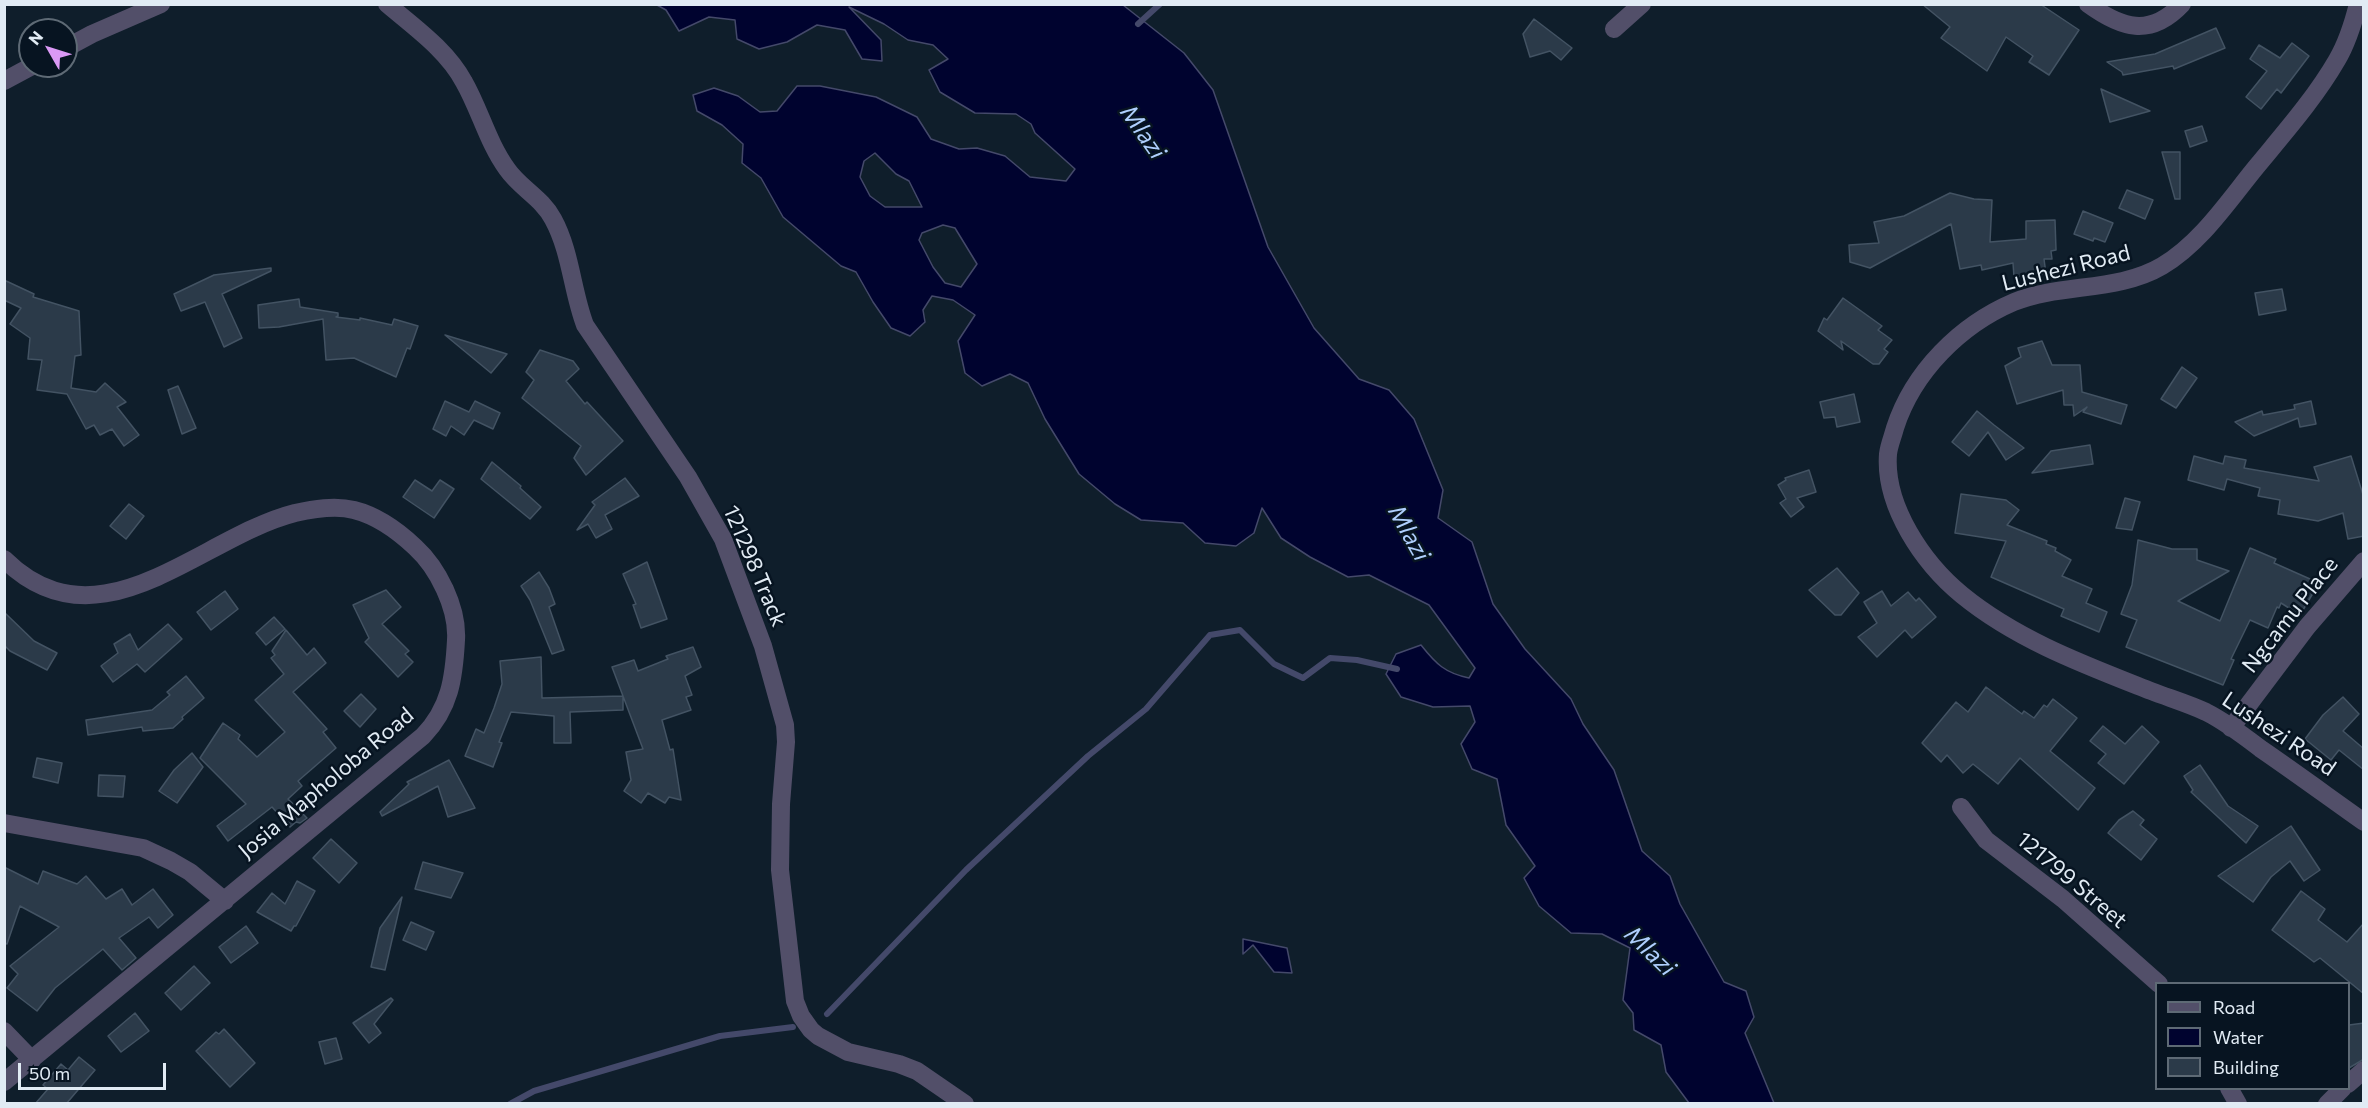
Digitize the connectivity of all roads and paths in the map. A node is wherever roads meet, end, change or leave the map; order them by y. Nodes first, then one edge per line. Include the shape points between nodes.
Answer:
1 (162, 4) edge
2 (387, 4) edge
3 (1642, 4) edge
4 (2088, 4) edge
5 (2182, 4) edge
6 (2358, 4) edge
7 (1614, 29) dead end
8 (78, 42) edge
9 (18, 74) edge
10 (4, 81) edge
11 (4, 559) edge
12 (2364, 561) edge
13 (2231, 728) junction
14 (1961, 807) dead end
15 (2364, 822) edge
16 (4, 823) edge
17 (225, 901) junction
18 (2157, 982) edge
19 (4, 1031) edge
20 (32, 1060) junction
21 (2364, 1070) edge
22 (4, 1082) edge
23 (2350, 1083) edge
24 (2230, 1090) edge
25 (2342, 1090) edge
26 (966, 1104) edge
27 (2238, 1104) edge
28 (2327, 1104) edge

1 - 8 street
2 - 26 street, 121298 Track via 453,65 508,171 553,219 565,247 585,325 688,477 723,538 763,646 785,725 780,870 795,1001 801,1016 811,1030 848,1052 917,1071
3 - 7 street
4 - 5 street via 2117,23 2132,27 2148,26
6 - 13 street, Lushezi Road via 2338,59 2310,101 2216,217 2180,253 2135,277 2018,301 1983,317 1931,364 1913,388 1888,451 1889,484 1901,517 1923,555 1961,595 2010,628 2068,658 2206,712
9 - 10 street
11 - 17 street, Josia Mapholoba Road via 32,580 70,595 109,593 150,581 283,516 310,509 338,508 353,509 384,522 426,557 439,575 456,634 451,682 442,711 405,752
12 - 13 street, Ngcamu Place via 2307,627
13 - 15 street, Lushezi Road
14 - 18 street, 121799 Street via 1986,840 2063,899
16 - 17 street via 143,848 190,872
17 - 20 street, Josia Mapholoba Road
19 - 20 street
20 - 22 street, Josia Mapholoba Road
21 - 23 street
24 - 27 street
25 - 28 street

